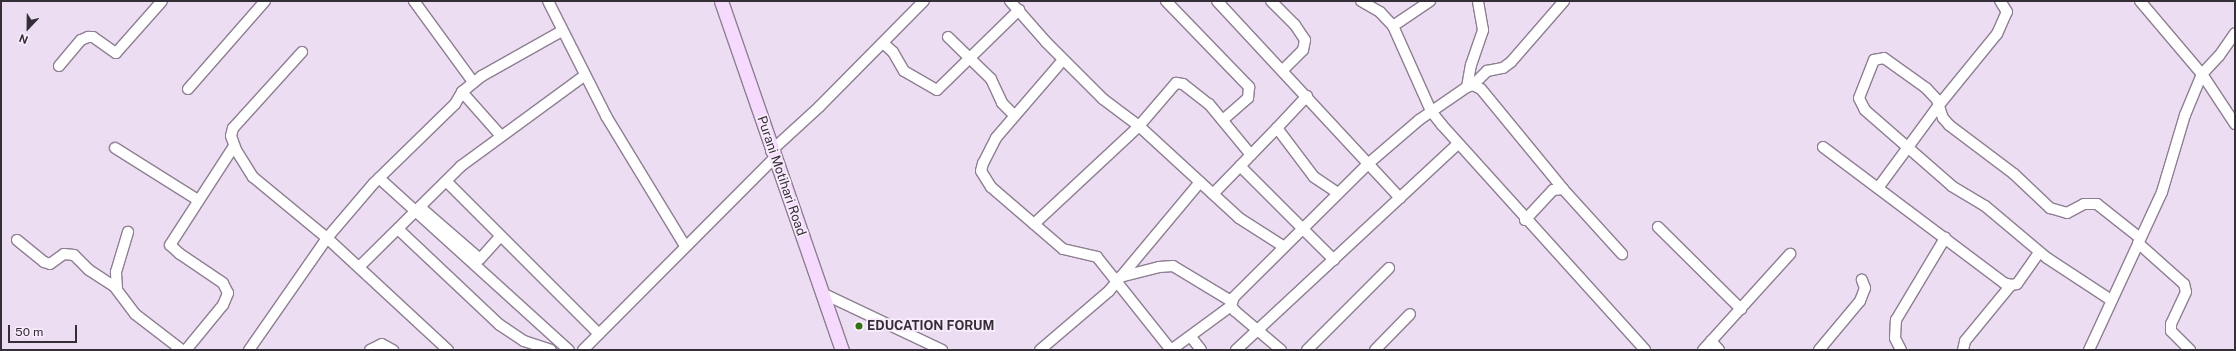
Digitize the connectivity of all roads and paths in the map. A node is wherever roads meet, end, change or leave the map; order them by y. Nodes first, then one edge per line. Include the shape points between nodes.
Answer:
1 (162, 1) edge
2 (265, 1) edge
3 (414, 1) edge
4 (548, 1) edge
5 (721, 1) edge
6 (924, 1) edge
7 (1010, 1) edge
8 (1166, 1) edge
9 (1217, 1) edge
10 (1271, 1) edge
11 (1430, 1) edge
12 (1478, 1) edge
13 (1564, 1) edge
14 (2000, 1) edge
15 (2140, 1) edge
16 (1366, 2) edge
17 (1019, 10) junction
18 (1393, 26) junction
19 (562, 31) junction
20 (2235, 34) edge
21 (948, 37) dead end
22 (883, 43) junction
23 (302, 52) dead end
24 (970, 59) junction
25 (1063, 60) junction
26 (59, 66) dead end
27 (1283, 70) junction
28 (2202, 74) junction
29 (584, 76) junction
30 (473, 82) junction
31 (1470, 86) junction
32 (188, 89) dead end
33 (462, 92) junction
34 (1307, 96) junction
35 (1939, 106) junction
36 (1431, 111) junction
37 (1015, 116) junction
38 (1223, 120) junction
39 (2235, 124) edge
40 (1139, 126) junction
41 (1277, 128) junction
42 (501, 136) junction
43 (1458, 144) junction
44 (234, 146) junction
45 (1823, 147) dead end
46 (1908, 147) junction
47 (115, 148) dead end
48 (773, 155) junction
49 (1251, 155) junction
50 (1369, 163) junction
51 (1240, 166) junction
52 (379, 178) junction
53 (447, 182) junction
54 (1200, 182) junction
55 (1878, 188) junction
56 (1563, 189) junction
57 (1338, 193) junction
58 (1213, 194) junction
59 (1400, 198) junction
60 (198, 200) junction
61 (418, 210) junction
62 (1525, 220) junction
63 (1034, 224) junction
64 (1658, 227) dead end
65 (1302, 228) junction
66 (398, 229) junction
67 (128, 232) dead end
68 (500, 237) junction
69 (327, 238) junction
70 (1944, 238) junction
71 (17, 240) dead end
72 (2139, 241) junction
73 (685, 246) junction
74 (1282, 246) junction
75 (2039, 252) junction
76 (1622, 254) dead end
77 (1790, 254) dead end
78 (1334, 260) junction
79 (359, 267) junction
80 (1390, 268) dead end
81 (1118, 280) junction
82 (1862, 280) dead end
83 (2011, 285) junction
84 (116, 288) junction
85 (822, 293) junction
86 (2111, 300) junction
87 (1231, 304) junction
88 (1740, 309) junction
89 (1410, 314) dead end
90 (1257, 331) junction
91 (599, 334) junction
92 (1191, 337) junction
93 (1711, 341) junction
94 (591, 342) junction
95 (1643, 349) edge
96 (182, 350) edge
97 (186, 350) edge
98 (249, 350) edge
99 (370, 350) edge
100 (393, 350) edge
101 (448, 350) edge
102 (551, 350) edge
103 (569, 350) edge
104 (583, 350) edge
105 (598, 350) edge
106 (842, 350) edge
107 (942, 350) edge
108 (1040, 350) edge
109 (1171, 350) edge
110 (1201, 350) edge
111 (1236, 350) edge
112 (1281, 350) edge
113 (1307, 350) edge
114 (1375, 350) edge
115 (1703, 350) edge
116 (1718, 350) edge
117 (1819, 350) edge
118 (1901, 350) edge
119 (1963, 350) edge
120 (2089, 350) edge
121 (2190, 350) edge

1 - 26 street via 116,53 93,37 88,37 81,40
2 - 32 street
3 - 30 street
4 - 19 street
5 - 48 main road, Purani Motihari Road
6 - 22 street
7 - 17 street
8 - 38 street via 1249,87 1248,98
9 - 27 street
10 - 27 street via 1295,25 1305,40 1303,50
11 - 18 street
12 - 31 street via 1483,30 1471,65
13 - 31 street via 1511,62 1503,68 1487,71
14 - 35 street via 2007,12 2006,19
15 - 28 street
16 - 18 street
17 - 24 street
17 - 25 street
18 - 36 street
19 - 29 street
19 - 30 street
20 - 28 street
21 - 24 street
22 - 24 street via 893,52 904,71 937,90
22 - 48 street
23 - 44 street via 236,124 231,136
24 - 37 street via 991,79 1002,103
25 - 37 street
25 - 40 street via 1110,106
27 - 34 street
28 - 39 street
28 - 72 street via 2185,115 2162,192
29 - 42 street
29 - 73 street via 617,137
30 - 33 street
31 - 36 street
31 - 56 street via 1482,89
33 - 42 street
33 - 52 street via 456,104
34 - 41 street
34 - 50 street
35 - 46 street
35 - 46 street via 1933,94 1884,58 1874,60 1861,90 1860,104
35 - 72 street via 1949,125 2014,174 2050,208 2067,213 2084,204 2097,204
36 - 43 street
36 - 50 street
37 - 63 street via 990,149 981,171 991,187
38 - 40 street via 1193,91 1183,84 1176,83
38 - 49 street
40 - 54 street
40 - 63 street
41 - 49 street
41 - 57 street via 1314,177
42 - 53 street via 466,162
43 - 59 street
43 - 62 street
44 - 60 street
44 - 69 street via 254,177
45 - 55 street
46 - 55 street
46 - 75 street via 1952,186 1985,206
47 - 60 street
48 - 73 street
48 - 85 main road, Purani Motihari Road
49 - 51 street
50 - 57 street
50 - 59 street
51 - 58 street
51 - 65 street
52 - 61 street
52 - 69 street
53 - 61 street
53 - 68 street
54 - 58 street
54 - 81 street
55 - 70 street
56 - 62 street via 1553,190
56 - 76 street
57 - 65 street
58 - 74 street via 1239,218
59 - 78 street
60 - 97 street via 170,244 180,254 223,283 228,293 223,305
61 - 66 street
61 - 68 street via 480,259
61 - 103 street
62 - 95 street
63 - 81 street via 1062,249 1097,257
64 - 88 street
65 - 74 street
65 - 78 street
66 - 79 street
66 - 102 street via 500,325 524,341
67 - 84 street via 116,272
68 - 91 street
69 - 79 street
69 - 98 street
70 - 83 street
70 - 118 street via 1896,320 1895,338
71 - 84 street via 50,264 64,254 74,256
72 - 86 street
72 - 121 street via 2184,284 2186,292 2171,324 2171,332
73 - 91 street
74 - 87 street
75 - 83 street via 2022,278
75 - 86 street
77 - 88 street
78 - 90 street
79 - 101 street
80 - 113 street
81 - 87 street via 1159,267 1173,266
81 - 108 street
81 - 109 street
82 - 117 street via 1865,288 1860,301
83 - 119 street via 1965,341
84 - 96 street via 135,314
85 - 106 main road, Purani Motihari Road
85 - 107 street
86 - 120 street
87 - 90 street
87 - 92 street
88 - 93 street
89 - 114 street
90 - 111 street
90 - 112 street
91 - 94 street
92 - 109 street
92 - 110 street
93 - 115 street
93 - 116 street
94 - 104 street
94 - 105 street
99 - 100 street via 382,344

